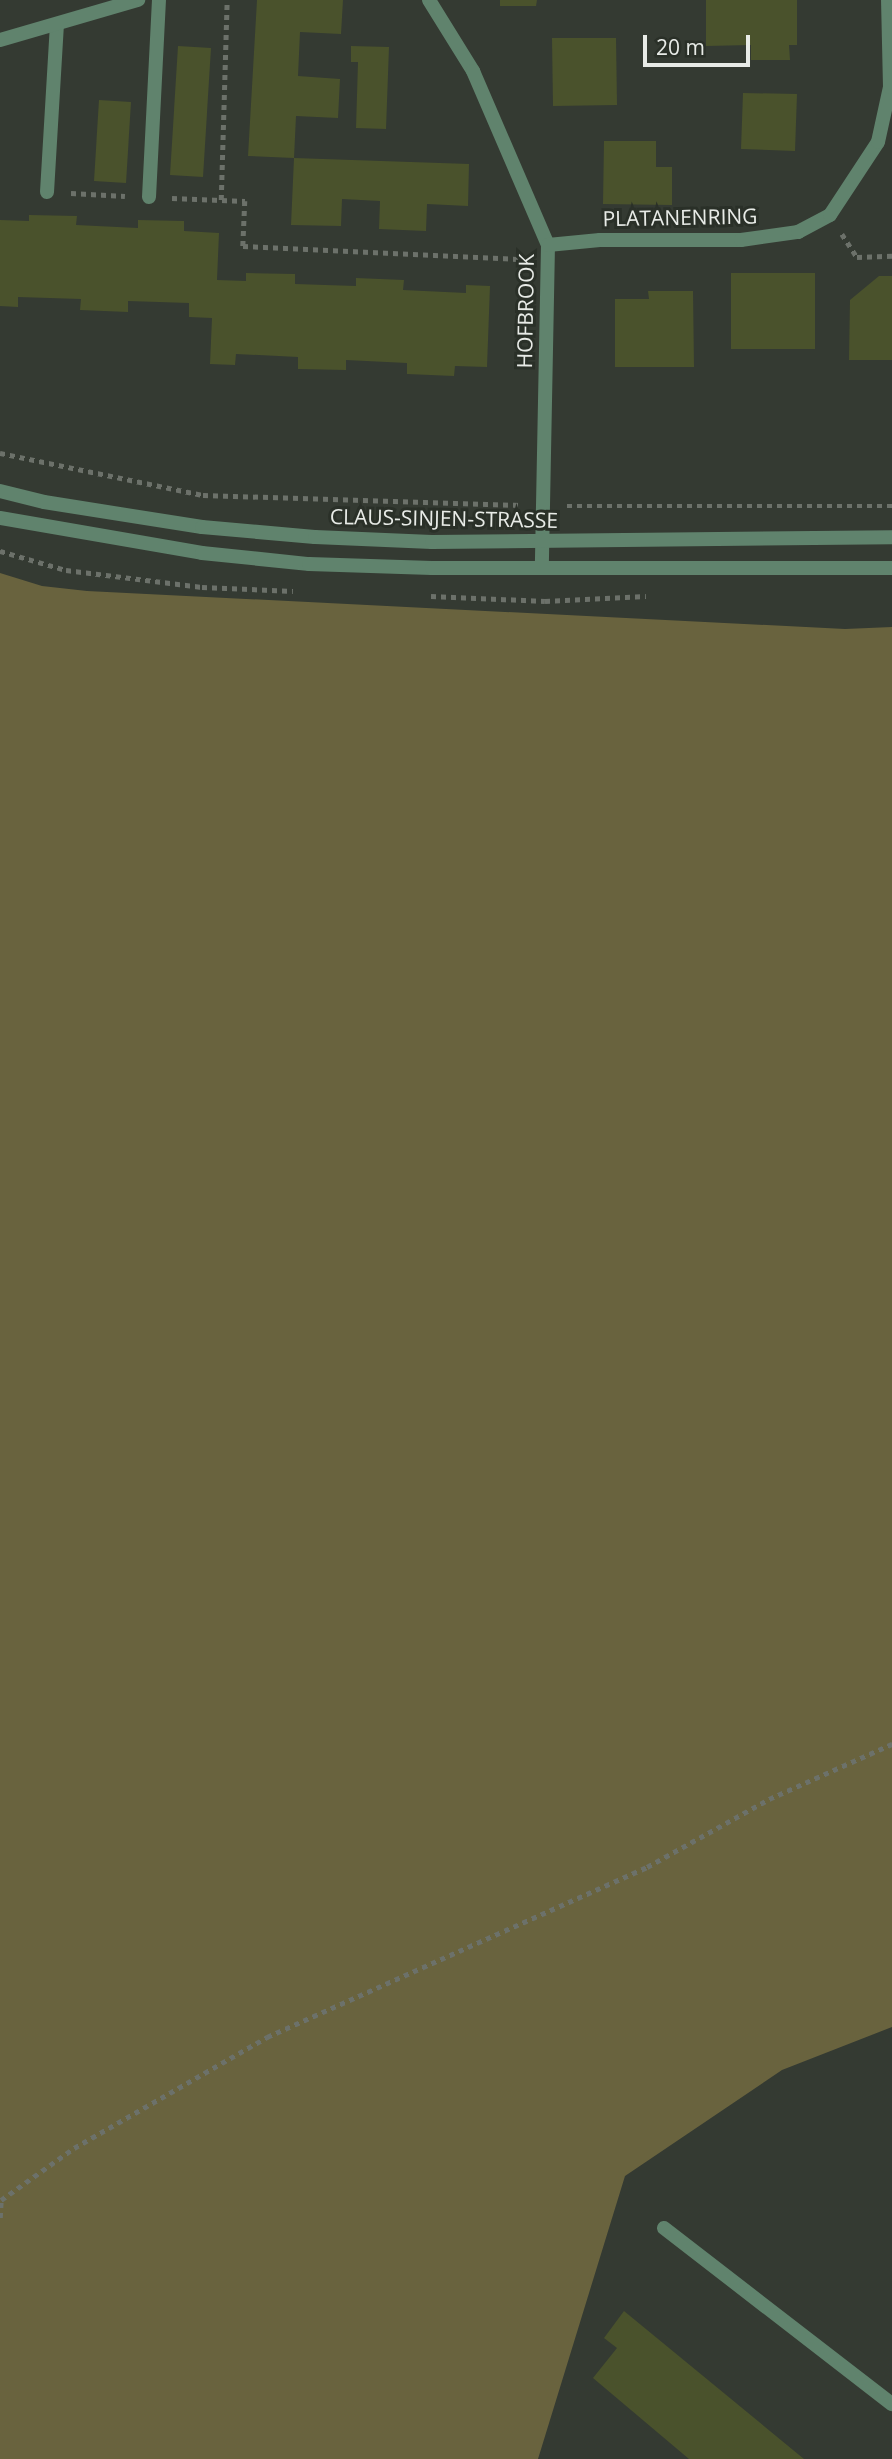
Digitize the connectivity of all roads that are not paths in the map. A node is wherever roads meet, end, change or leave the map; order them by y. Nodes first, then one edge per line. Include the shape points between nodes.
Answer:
1 (138, 0) edge
2 (159, 0) edge
3 (429, 0) edge
4 (888, 0) edge
5 (57, 24) junction
6 (0, 40) edge
7 (47, 192) road end
8 (149, 197) road end
9 (548, 245) junction
10 (0, 491) edge
11 (0, 518) edge
12 (892, 537) edge
13 (541, 541) junction
14 (542, 566) junction
15 (892, 568) edge
16 (664, 2228) dead end
17 (892, 2404) edge

1 - 5 street
2 - 8 street
3 - 9 street, HOFBROOK via 473,71
4 - 9 street, PLATANENRING via 890,88 878,142 831,215 798,232 741,240 600,240
5 - 6 street
5 - 7 street
9 - 13 street, HOFBROOK
10 - 13 street, CLAUS-SINJEN-STRASSE via 202,527 432,542
11 - 14 street via 174,549 309,564
12 - 13 street, CLAUS-SINJEN-STRASSE
13 - 14 street, HOFBROOK
14 - 15 street
16 - 17 street

